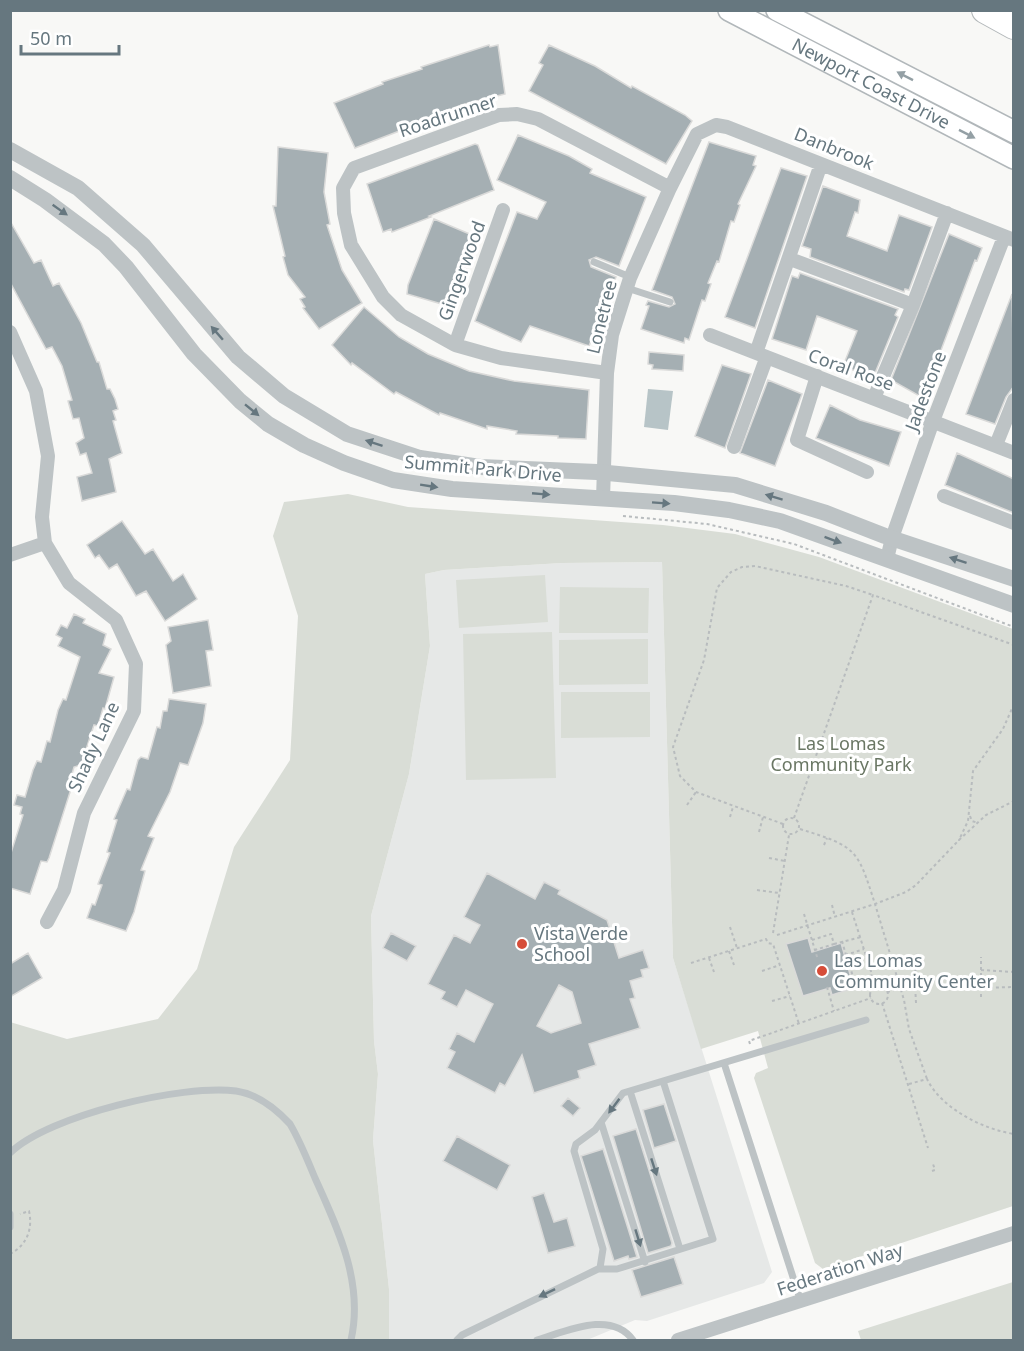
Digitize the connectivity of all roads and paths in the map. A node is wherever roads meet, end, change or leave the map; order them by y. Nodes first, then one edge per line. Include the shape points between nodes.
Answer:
1 (729, 10) edge
2 (777, 10) edge
3 (985, 10) edge
4 (1014, 26) edge
5 (1014, 132) edge
6 (10, 150) edge
7 (1014, 158) edge
8 (821, 164) junction
9 (10, 178) edge
10 (343, 188) joint
11 (669, 188) junction
12 (503, 210) dead end
13 (947, 213) junction
14 (1009, 238) edge
15 (790, 259) junction
16 (594, 262) dead end
17 (629, 283) junction
18 (670, 302) dead end
19 (913, 305) junction
20 (10, 332) edge
21 (710, 335) dead end
22 (455, 345) junction
23 (761, 356) junction
24 (607, 373) junction
25 (817, 376) junction
26 (874, 398) junction
27 (1014, 400) edge
28 (933, 421) junction
29 (996, 446) junction
30 (734, 447) dead end
31 (1014, 453) edge
32 (867, 472) dead end
33 (604, 473) junction
34 (944, 496) dead end
35 (603, 499) junction
36 (1014, 523) edge
37 (892, 538) junction
38 (45, 543) junction
39 (10, 555) edge
40 (887, 559) junction
41 (1014, 579) edge
42 (873, 594) junction
43 (1014, 605) edge
44 (1014, 645) edge
45 (1014, 704) edge
46 (696, 792) junction
47 (1014, 801) edge
48 (687, 805) dead end
49 (734, 807) junction
50 (969, 815) junction
51 (730, 817) dead end
52 (763, 817) junction
53 (794, 819) junction
54 (978, 823) junction
55 (783, 824) junction
56 (800, 829) junction
57 (759, 832) dead end
58 (789, 835) junction
59 (827, 838) junction
60 (959, 840) junction
61 (824, 845) dead end
62 (769, 858) dead end
63 (785, 861) junction
64 (757, 890) dead end
65 (779, 893) junction
66 (875, 904) junction
67 (832, 905) dead end
68 (852, 912) junction
69 (804, 914) dead end
70 (835, 917) junction
71 (48, 922) dead end
72 (807, 926) junction
73 (730, 927) dead end
74 (773, 933) junction
75 (777, 935) junction
76 (861, 938) junction
77 (766, 939) junction
78 (812, 940) junction
79 (842, 941) junction
80 (773, 944) junction
81 (834, 944) junction
82 (737, 948) junction
83 (815, 950) junction
84 (864, 950) junction
85 (729, 951) junction
86 (916, 953) dead end
87 (846, 955) junction
88 (981, 957) dead end
89 (709, 958) junction
90 (818, 960) dead end
91 (868, 962) junction
92 (692, 963) dead end
93 (734, 965) dead end
94 (780, 965) junction
95 (850, 967) junction
96 (981, 970) junction
97 (762, 971) dead end
98 (714, 972) dead end
99 (1014, 972) edge
100 (873, 975) junction
101 (980, 977) junction
102 (915, 984) junction
103 (827, 987) dead end
104 (876, 987) junction
105 (1014, 987) edge
106 (901, 988) junction
107 (981, 988) junction
108 (887, 992) junction
109 (790, 996) junction
110 (871, 998) junction
111 (981, 999) dead end
112 (772, 1001) dead end
113 (882, 1003) junction
114 (916, 1003) dead end
115 (834, 1011) junction
116 (866, 1020) dead end
117 (799, 1024) junction
118 (750, 1046) dead end
119 (724, 1063) junction
120 (927, 1079) junction
121 (663, 1082) junction
122 (909, 1084) junction
123 (630, 1091) junction
124 (601, 1122) junction
125 (1014, 1134) edge
126 (928, 1148) dead end
127 (11, 1153) edge
128 (933, 1164) dead end
129 (932, 1171) dead end
130 (29, 1211) dead end
131 (10, 1214) edge
132 (10, 1227) edge
133 (1014, 1233) edge
134 (680, 1249) junction
135 (10, 1254) edge
136 (645, 1262) junction
137 (600, 1268) junction
138 (801, 1302) junction
139 (351, 1341) edge
140 (457, 1341) edge
141 (537, 1341) edge
142 (633, 1341) edge
143 (678, 1341) edge

1 -> 7 main road, Newport Coast Drive
5 -> 2 main road, Newport Coast Drive
3 - 4 highway
33 -> 6 street, Summit Park Drive via 480,467 420,458 347,434 284,396 238,357 142,245 78,188
8 - 11 street, Danbrook via 716,125 697,134
8 - 13 street, Danbrook
8 - 15 street
9 -> 35 street, Summit Park Drive via 104,244 218,380 268,424 304,445 393,480 452,489
10 - 11 street, Roadrunner via 354,168 499,115 517,114 538,119
10 - 22 street, Gingerwood via 351,245 383,297 401,315
11 - 17 street, Lonetree
12 - 22 street, Gingerwood
13 - 14 street, Danbrook
13 - 19 street
14 - 28 street, Jadestone
15 - 19 street
15 - 23 street
16 - 17 lane
17 - 18 lane
17 - 24 street, Lonetree via 612,335
19 - 26 street
20 - 38 street, Shady Lane via 36,392 48,456 42,517
21 - 23 street, Coral Rose
22 - 24 street, Gingerwood via 501,358
23 - 25 street, Coral Rose
23 - 30 street
24 - 33 street, Lonetree
25 - 26 street, Coral Rose
25 - 32 street via 796,440
26 - 28 street, Coral Rose
27 - 29 street
28 - 29 street, Coral Rose
28 - 37 street, Jadestone
29 - 31 street, Coral Rose
33 - 35 street, Lonetree
37 -> 33 street, Summit Park Drive via 735,485
34 - 36 street
35 -> 40 street, Summit Park Drive via 674,503 780,521
37 - 40 street, Jadestone
41 -> 37 street, Summit Park Drive
38 - 39 street
38 - 71 street, Shady Lane via 69,583 116,620 136,664 134,711 84,813 64,890
40 - 43 street, Summit Park Drive
42 - 44 path
42 - 46 path via 755,566 741,567 726,576 716,593 704,660 673,747 680,776
42 - 53 path
45 - 50 path via 1003,729 973,771
46 - 48 path
46 - 49 path
47 - 54 path
49 - 51 path
49 - 52 path
50 - 54 path
50 - 60 path
52 - 55 path
52 - 57 path
53 - 55 path
53 - 56 path
54 - 60 path
55 - 58 path
56 - 58 path
56 - 59 path
58 - 63 path
59 - 61 path
59 - 66 path via 847,845 856,854
60 - 66 path via 916,885
62 - 63 path
63 - 65 path
64 - 65 path
65 - 74 path
66 - 68 path
66 - 106 path
67 - 70 path
68 - 70 path
68 - 76 path
69 - 72 path
70 - 72 path
72 - 75 path
72 - 78 path
73 - 82 path
74 - 75 path
74 - 77 path
75 - 80 path
76 - 79 path
76 - 84 path
77 - 80 path
77 - 82 path
78 - 81 path via 831,934
78 - 83 path
79 - 81 path
79 - 87 path
80 - 94 path
81 - 83 path
82 - 85 path
83 - 90 path
84 - 87 path
84 - 91 path
85 - 89 path
85 - 93 path
86 - 102 path
87 - 95 path
88 - 96 path
89 - 92 path
89 - 98 path
91 - 95 path
91 - 100 path
94 - 97 path
94 - 109 path
95 - 100 path via 853,981
96 - 99 path
96 - 101 path
100 - 104 path
101 - 102 path
101 - 107 path
102 - 106 path
102 - 114 path
103 - 115 path
104 - 108 path
104 - 110 path
105 - 107 path
106 - 108 path
106 - 120 path via 909,1029
107 - 111 path
108 - 113 path
109 - 112 path
109 - 117 path
110 - 113 path
110 - 115 path
113 - 122 path
115 - 117 path
116 - 119 lane
117 - 118 path via 749,1041
119 - 121 lane
119 - 138 lane
120 - 122 path
120 - 125 path via 932,1091 952,1108 984,1125
121 - 123 lane
121 - 134 lane via 713,1239
122 - 126 path
123 -> 124 lane via 623,1094
123 -> 134 lane
124 -> 136 lane
124 - 137 lane via 573,1151 603,1249
127 - 139 lane via 41,1132 66,1121 159,1097 237,1091 262,1100 290,1124 335,1221 352,1274
128 - 129 path
130 - 135 path via 29,1232 22,1245
131 - 132 lane
133 - 138 street, Federation Way
134 - 136 lane
136 - 137 lane via 617,1269
137 -> 140 lane via 462,1335
138 - 143 street, Federation Way
141 - 142 lane via 603,1324 626,1331

